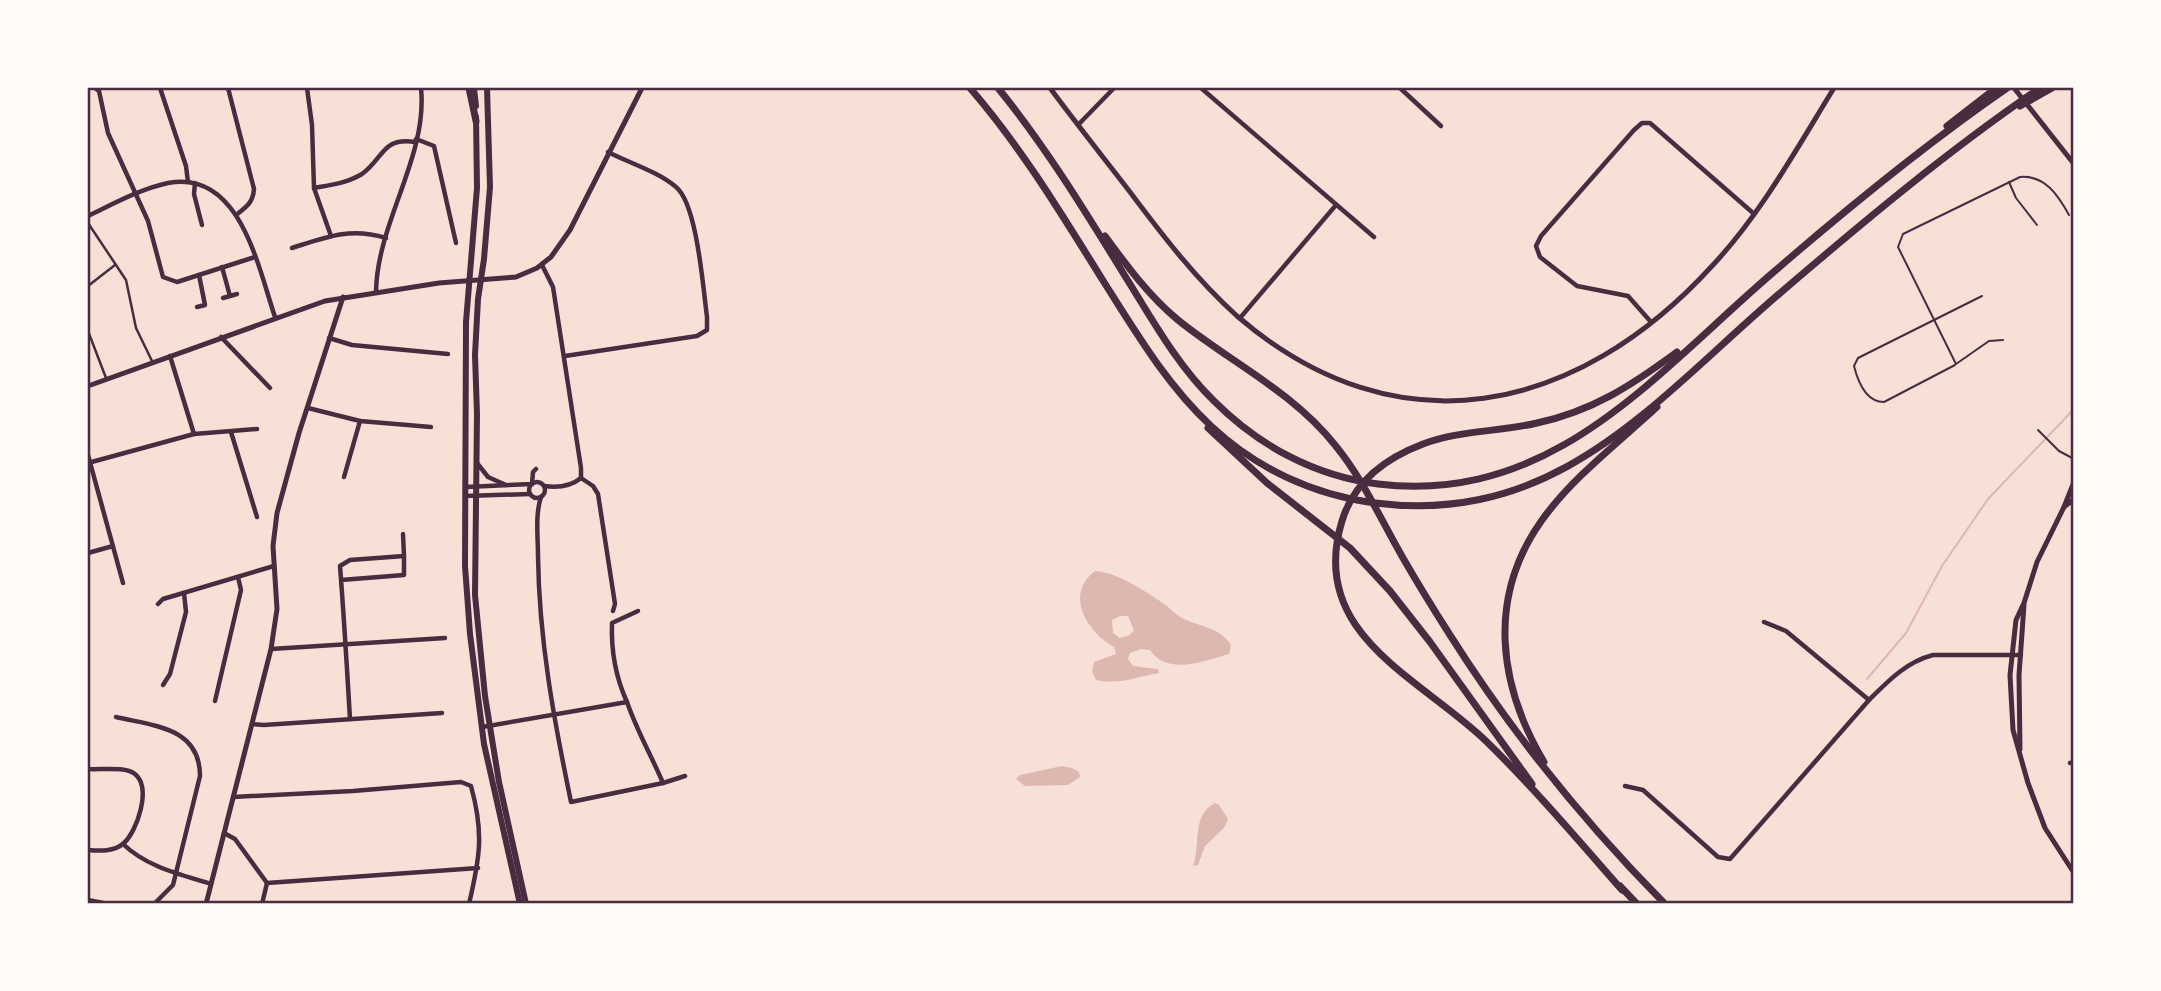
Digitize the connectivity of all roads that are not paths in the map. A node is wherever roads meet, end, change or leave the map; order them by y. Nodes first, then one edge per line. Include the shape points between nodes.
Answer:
1 (95, 88) edge
2 (160, 88) edge
3 (228, 88) edge
4 (307, 88) edge
5 (421, 88) edge
6 (472, 88) edge
7 (487, 88) edge
8 (642, 88) edge
9 (970, 88) edge
10 (998, 88) edge
11 (1050, 88) edge
12 (1114, 88) edge
13 (1201, 88) edge
14 (1400, 88) edge
15 (1834, 88) edge
16 (1996, 88) edge
17 (2007, 88) edge
18 (2014, 88) edge
19 (2040, 88) edge
20 (2052, 88) edge
21 (476, 121) joint
22 (1078, 125) junction
23 (1441, 126) dead end
24 (1978, 133) junction
25 (416, 141) junction
26 (608, 152) junction
27 (1908, 160) junction
28 (2074, 164) edge
29 (2008, 181) junction
30 (188, 182) junction
31 (195, 183) junction
32 (314, 188) junction
33 (135, 194) junction
34 (1081, 205) junction
35 (1336, 205) junction
36 (1754, 213) junction
37 (236, 215) junction
38 (2069, 215) dead end
39 (88, 216) edge
40 (88, 223) edge
41 (202, 225) dead end
42 (2037, 225) dead end
43 (331, 236) junction
44 (1374, 237) dead end
45 (386, 238) junction
46 (456, 243) dead end
47 (292, 248) dead end
48 (255, 257) junction
49 (115, 265) junction
50 (542, 265) junction
51 (222, 267) junction
52 (199, 275) junction
53 (481, 280) junction
54 (469, 281) junction
55 (88, 286) edge
56 (376, 292) junction
57 (237, 294) dead end
58 (230, 296) junction
59 (1982, 296) dead end
60 (343, 297) junction
61 (223, 298) dead end
62 (197, 307) dead end
63 (275, 317) junction
64 (1240, 318) junction
65 (1934, 321) junction
66 (1652, 323) junction
67 (1711, 326) junction
68 (88, 331) edge
69 (221, 337) junction
70 (330, 338) junction
71 (2003, 340) dead end
72 (448, 354) dead end
73 (169, 355) junction
74 (565, 356) junction
75 (152, 361) junction
76 (1705, 362) junction
77 (1955, 364) junction
78 (106, 378) junction
79 (88, 386) edge
80 (270, 388) dead end
81 (1186, 400) junction
82 (308, 408) junction
83 (360, 421) junction
84 (431, 427) dead end
85 (257, 429) dead end
86 (2038, 430) dead end
87 (232, 432) junction
88 (194, 434) junction
89 (88, 455) edge
90 (2074, 460) edge
91 (476, 461) junction
92 (89, 462) edge
93 (344, 477) dead end
94 (581, 478) junction
95 (2074, 482) edge
96 (532, 484) junction
97 (506, 485) junction
98 (543, 485) junction
99 (475, 486) junction
100 (464, 487) junction
101 (555, 488) junction
102 (475, 495) junction
103 (543, 495) junction
104 (464, 496) junction
105 (532, 496) junction
106 (2074, 499) edge
107 (538, 506) junction
108 (2064, 507) junction
109 (257, 517) dead end
110 (403, 534) dead end
111 (113, 546) junction
112 (88, 553) edge
113 (404, 556) junction
114 (274, 566) junction
115 (238, 577) junction
116 (341, 580) junction
117 (123, 583) dead end
118 (184, 593) junction
119 (2024, 603) junction
120 (158, 604) dead end
121 (613, 611) dead end
122 (638, 611) dead end
123 (1764, 622) dead end
124 (445, 638) dead end
125 (346, 645) junction
126 (271, 649) junction
127 (2012, 654) junction
128 (2021, 655) junction
129 (163, 685) dead end
130 (1869, 700) junction
131 (215, 702) dead end
132 (627, 702) junction
133 (442, 713) dead end
134 (553, 715) junction
135 (116, 717) dead end
136 (350, 719) junction
137 (252, 724) junction
138 (486, 726) junction
139 (2020, 752) junction
140 (88, 769) edge
141 (685, 776) dead end
142 (663, 783) junction
143 (1625, 786) dead end
144 (1563, 792) junction
145 (233, 797) junction
146 (224, 832) junction
147 (122, 844) junction
148 (88, 850) edge
149 (478, 868) junction
150 (176, 873) junction
151 (2074, 873) edge
152 (267, 883) junction
153 (211, 884) junction
154 (1622, 890) junction
155 (88, 900) edge
156 (108, 904) edge
157 (154, 904) edge
158 (206, 904) edge
159 (262, 904) edge
160 (469, 904) edge
161 (520, 904) edge
162 (526, 904) edge
163 (1637, 904) edge
164 (1665, 904) edge

1 - 33 street via 114,150
2 - 30 street
3 - 37 street via 254,189 249,205
4 - 32 street
5 - 25 street
6 - 21 highway
7 - 53 main road via 490,187
8 - 26 street
9 - 81 highway via 1035,171 1143,343
10 - 34 highway via 1030,127
11 - 22 street
12 - 22 street
13 - 35 street
14 - 23 street
15 - 36 street
16 - 27 highway
17 - 27 highway
18 - 28 street
19 - 24 highway
20 - 24 highway
21 - 54 main road via 477,188
22 - 64 street via 1179,255
24 - 76 highway via 1798,278
25 - 32 street via 394,142 361,174 340,184
25 - 45 street
25 - 46 street via 434,146
26 - 50 street via 570,230
26 - 74 street via 674,185 686,199 707,330 697,336
27 - 67 highway
29 - 38 lane via 2032,176 2043,181
29 - 42 lane
29 - 65 lane via 1903,234 1899,241
30 - 31 street
30 - 33 street
31 - 37 street via 215,191
31 - 41 street
32 - 43 street
33 - 39 street
33 - 52 street via 148,221 163,276 177,282
34 - 67 highway via 1194,381 1259,440 1349,479 1444,485 1514,470 1579,437
34 - 144 highway via 1164,307 1317,424 1351,466 1475,674
35 - 44 street
35 - 64 street
36 - 66 street via 1714,264
36 - 66 street via 1654,126 1642,123 1634,130 1536,246 1540,257 1577,286 1628,296
37 - 48 street
40 - 49 street
43 - 45 street via 360,232
43 - 47 street
45 - 56 street
48 - 51 street
48 - 63 street
49 - 55 street
49 - 75 street via 126,280 136,328
50 - 53 street via 516,277
50 - 74 street via 553,286
51 - 52 street
51 - 58 street
52 - 62 street via 205,304
53 - 54 street
53 - 91 main road via 475,355
54 - 56 street
54 - 100 main road
56 - 60 street
57 - 58 street
58 - 61 street
59 - 65 lane
60 - 63 street
60 - 70 street
63 - 69 street
64 - 66 street via 1312,368 1357,388 1398,398 1444,401 1491,398 1534,388 1574,373
65 - 77 lane
65 - 77 lane via 1858,358 1856,374 1867,396 1884,402
67 - 154 highway via 1634,383 1591,407 1537,424 1425,443 1387,461 1359,487 1344,515 1336,553 1340,597 1376,652 1486,742
68 - 78 street
69 - 73 street
69 - 80 street
70 - 72 street via 352,345
70 - 82 street
71 - 77 lane via 1989,341
73 - 75 street
73 - 88 street
74 - 94 street
75 - 78 street
76 - 81 highway via 1603,444 1549,477 1462,504 1420,507 1328,494 1249,457
76 - 144 highway via 1580,477 1538,527 1513,577 1504,628 1508,674 1531,740
78 - 79 street
81 - 154 highway via 1241,462 1325,527 1368,568 1422,632 1528,778
82 - 83 street
82 - 114 street via 277,513
83 - 84 street
83 - 93 street
85 - 87 street
86 - 90 lane
87 - 88 street
87 - 109 street
88 - 92 street
89 - 92 street
91 - 97 street via 488,477
91 - 99 main road
92 - 111 street
94 - 101 street
94 - 121 street via 598,494
95 - 108 street
96 - 97 street
96 - 98 street
96 - 98 street via 536,469
96 - 105 street
97 - 99 street
98 - 101 street
98 - 103 street
99 - 100 street
99 - 102 main road
100 - 104 main road
101 - 103 street
102 - 104 street
102 - 105 street
102 - 138 main road via 476,620
103 - 105 street
103 - 107 street
104 - 138 main road via 466,580
105 - 107 street
106 - 108 street
107 - 134 street via 541,628
108 - 119 street via 2037,562
110 - 113 street
111 - 112 street
111 - 117 street
113 - 116 street via 345,561 340,566
113 - 116 street via 404,575
114 - 115 street
114 - 126 street via 277,609
115 - 118 street
115 - 131 street via 242,590
116 - 125 street
118 - 120 street
118 - 129 street via 186,612
119 - 127 street via 2016,620
119 - 128 street
122 - 132 street via 612,623 616,668
123 - 130 street via 1786,631
124 - 125 street
125 - 126 street
125 - 136 street
126 - 137 street
127 - 128 street
127 - 130 street via 1923,657 1893,676
127 - 139 street via 2011,713
128 - 139 street
130 - 143 street via 1730,859 1718,857 1643,790
132 - 134 street
132 - 142 street
133 - 136 street
134 - 138 street
134 - 142 street via 571,802
135 - 150 street via 181,735 199,759 200,776
136 - 137 street
137 - 145 street
138 - 161 main road
138 - 162 main road
139 - 151 street via 2045,828
140 - 147 street via 125,770 140,779 144,796 134,827
141 - 142 street
144 - 164 highway
145 - 146 street
145 - 149 street via 461,782 471,786 481,839
146 - 152 street via 235,839
146 - 153 street
147 - 148 street
147 - 150 street via 153,865
149 - 152 street
149 - 160 street
150 - 153 street
150 - 157 street via 168,892
152 - 159 street
153 - 158 street
154 - 163 highway
155 - 156 street

